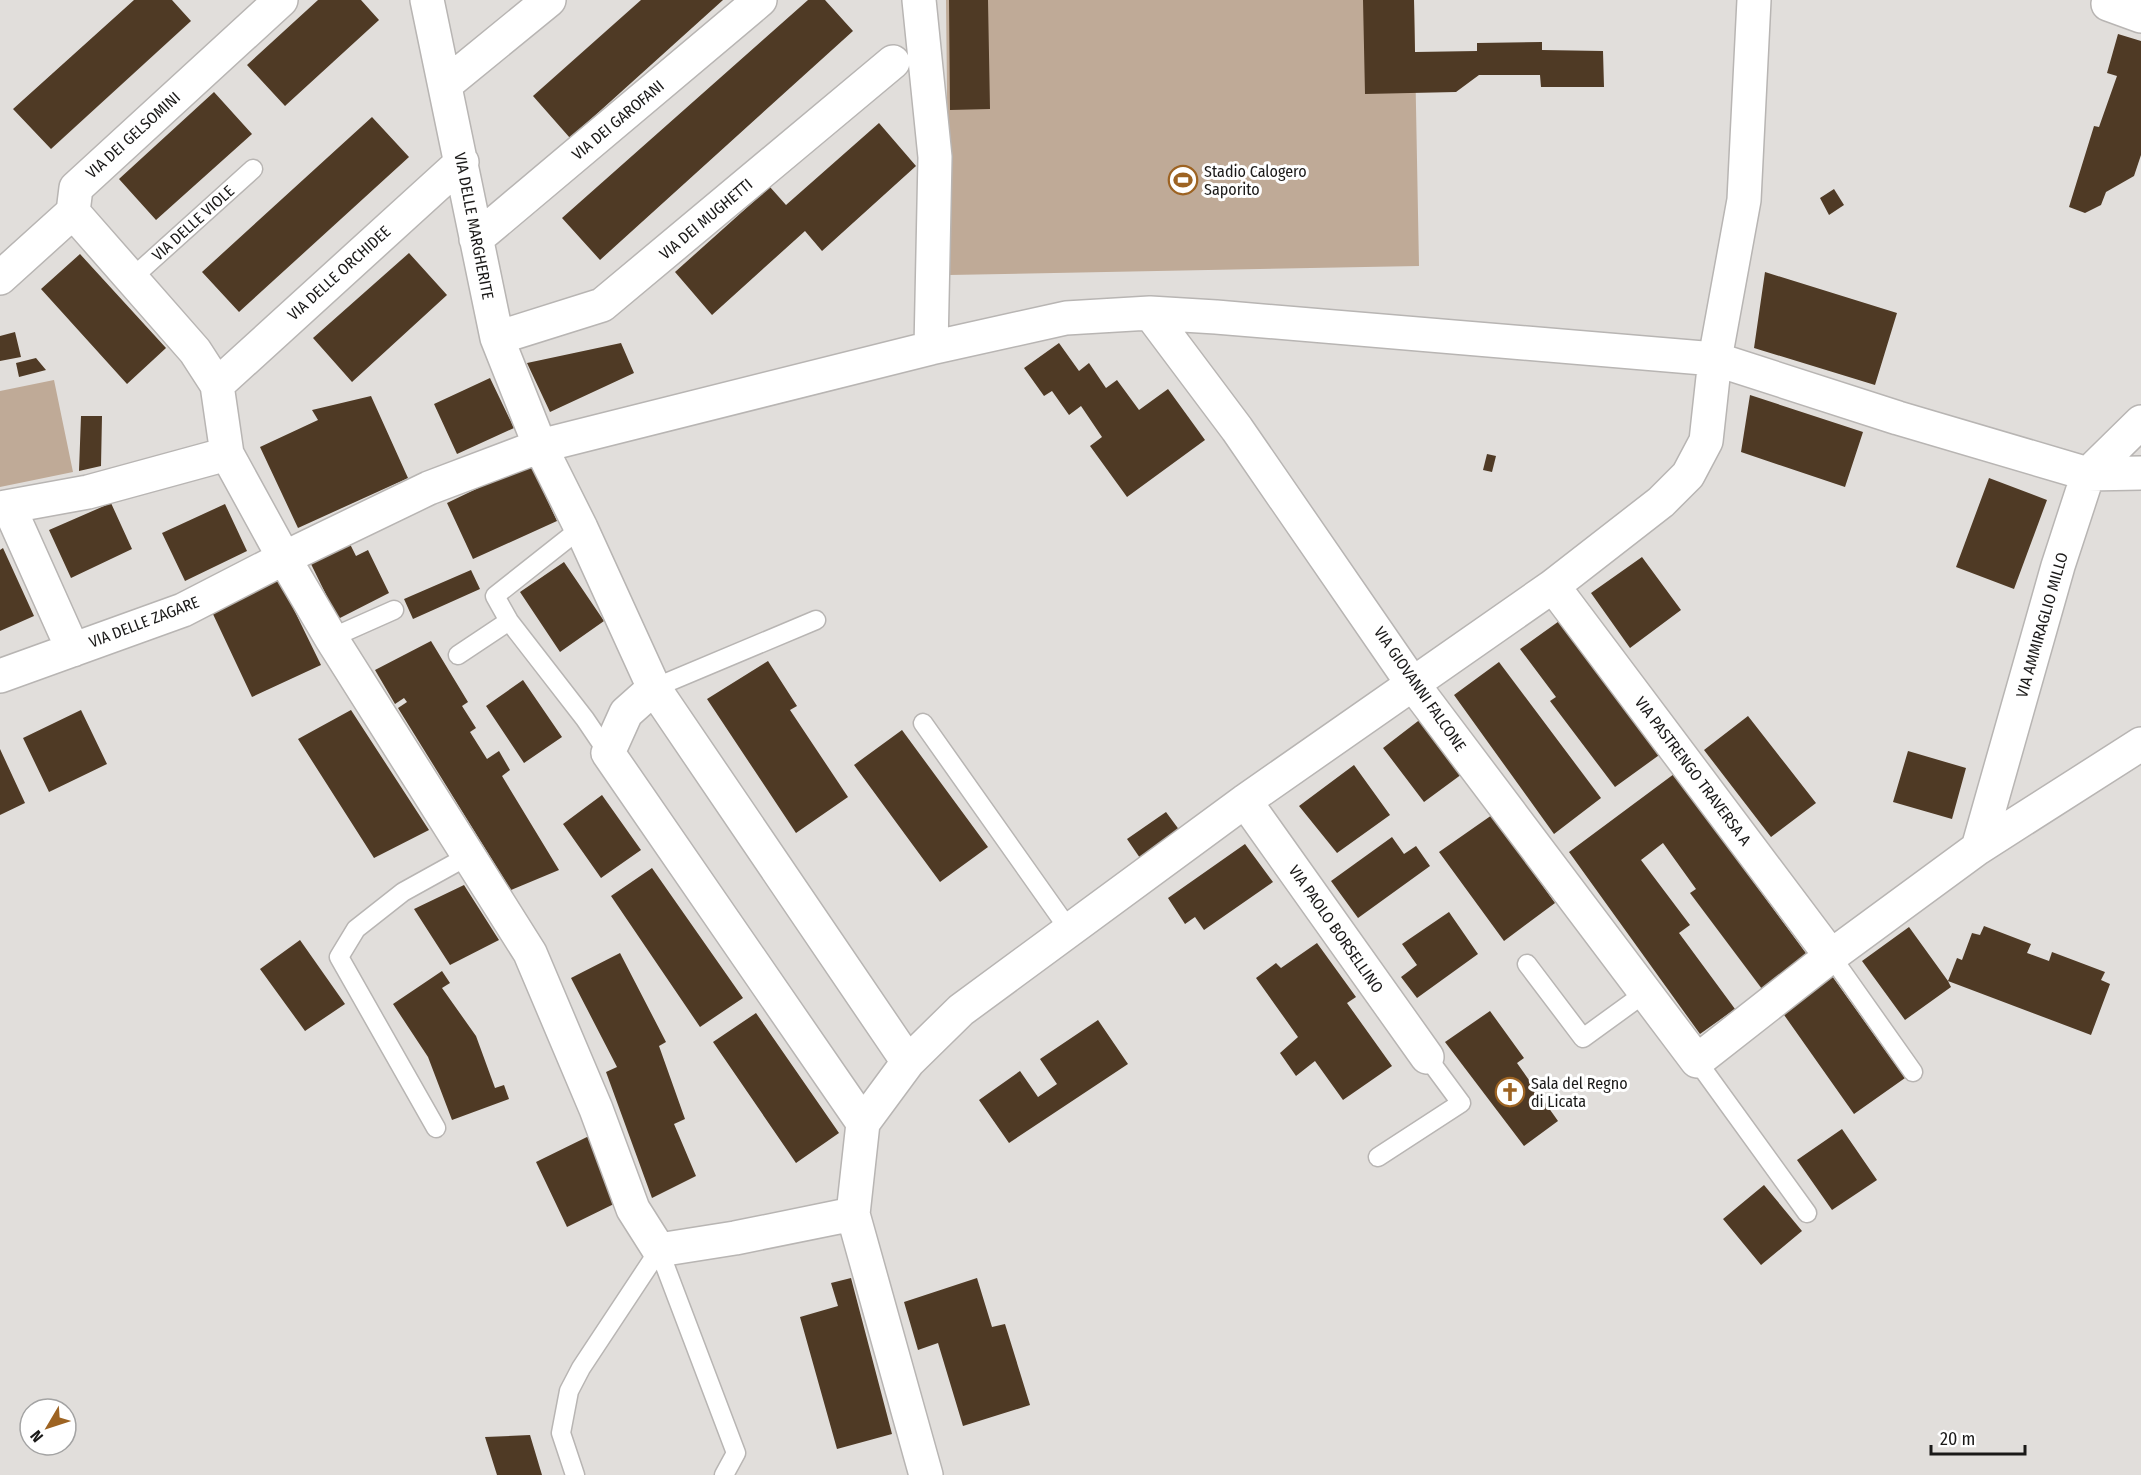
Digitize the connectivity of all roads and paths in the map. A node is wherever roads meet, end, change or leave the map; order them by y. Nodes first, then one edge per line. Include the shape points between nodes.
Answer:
1 (281, 0) edge
2 (427, 0) edge
3 (549, 0) edge
4 (760, 0) edge
5 (919, 0) edge
6 (1755, 0) edge
7 (2109, 0) edge
8 (2141, 16) edge
9 (893, 62) dead end
10 (445, 85) junction
11 (462, 162) junction
12 (253, 169) dead end
13 (74, 212) junction
14 (476, 240) junction
15 (0, 278) edge
16 (132, 278) junction
17 (1150, 313) junction
18 (497, 338) junction
19 (931, 348) junction
20 (1715, 359) junction
21 (217, 385) junction
22 (2141, 422) edge
23 (540, 446) junction
24 (227, 454) junction
25 (2141, 473) edge
26 (2088, 474) junction
27 (4, 508) edge
28 (581, 528) junction
29 (284, 558) junction
30 (1553, 586) junction
31 (394, 610) dead end
32 (816, 620) dead end
33 (509, 621) junction
34 (331, 638) junction
35 (73, 650) junction
36 (458, 655) dead end
37 (0, 676) edge
38 (1412, 683) junction
39 (654, 688) junction
40 (923, 723) dead end
41 (2141, 744) edge
42 (608, 753) junction
43 (1245, 801) junction
44 (1978, 848) junction
45 (468, 856) junction
46 (1070, 931) junction
47 (1831, 956) junction
48 (1527, 964) dead end
49 (1645, 993) junction
50 (1427, 1057) joint
51 (1697, 1060) junction
52 (908, 1062) junction
53 (1913, 1072) dead end
54 (863, 1124) junction
55 (436, 1128) dead end
56 (1378, 1157) dead end
57 (1806, 1213) dead end
58 (853, 1214) junction
59 (659, 1250) junction
60 (575, 1475) edge
61 (724, 1475) edge
62 (926, 1475) edge

1 - 13 street, VIA DEI GELSOMINI via 76,188
2 - 10 street, VIA DELLE MARGHERITE
3 - 10 street
4 - 14 street, VIA DEI GAROFANI
5 - 19 street via 936,158
6 - 20 street via 1744,200
7 - 8 street via 2108,4
9 - 18 street, VIA DEI MUGHETTI via 603,305
10 - 11 street, VIA DELLE MARGHERITE
11 - 14 street, VIA DELLE MARGHERITE
11 - 21 street, VIA DELLE ORCHIDEE
12 - 16 lane, VIA DELLE VIOLE
13 - 15 street
13 - 16 street
14 - 18 street, VIA DELLE MARGHERITE
16 - 21 street via 195,351
17 - 19 street, VIA DELLE ZAGARE via 1066,318
17 - 20 street, VIA DELLE ZAGARE
17 - 38 street, VIA GIOVANNI FALCONE via 1237,429
18 - 23 street, VIA DELLE MARGHERITE
19 - 23 street, VIA DELLE ZAGARE
20 - 26 street, VIA DELLE ZAGARE
20 - 30 street via 1706,441 1688,475 1661,502
21 - 24 street
22 - 26 street, VIA AMMIRAGLIO MILLO
23 - 28 street, VIA DELLE MARGHERITE
23 - 29 street, VIA DELLE ZAGARE via 429,488
24 - 27 street via 88,492
24 - 29 street
25 - 26 street, VIA DELLE ZAGARE
26 - 44 street, VIA AMMIRAGLIO MILLO
27 - 35 street
28 - 33 lane via 495,596
28 - 39 street, VIA DELLE MARGHERITE
29 - 34 street
29 - 35 street, VIA DELLE ZAGARE via 183,610
30 - 38 street
30 - 47 street, VIA PASTRENGO TRAVERSA A
31 - 34 lane
32 - 39 lane
33 - 36 lane
33 - 42 lane
34 - 45 street
35 - 37 street, VIA DELLE ZAGARE
38 - 43 street
38 - 49 street, VIA GIOVANNI FALCONE
39 - 42 street via 626,713
39 - 52 street, VIA DELLE MARGHERITE
40 - 46 lane
41 - 44 street
42 - 54 street
43 - 46 street
43 - 50 street, VIA PAOLO BORSELLINO
44 - 47 street
45 - 55 lane via 403,892 356,929 339,957
45 - 59 street via 530,953 596,1109 633,1209
46 - 52 street via 961,1010
47 - 51 street
47 - 53 lane
48 - 49 lane via 1583,1038
49 - 51 street, VIA GIOVANNI FALCONE
50 - 56 lane via 1461,1103
51 - 57 lane
52 - 54 street
54 - 58 street
58 - 59 street
58 - 62 street
59 - 60 lane via 569,1391 561,1433
59 - 61 lane via 736,1453

